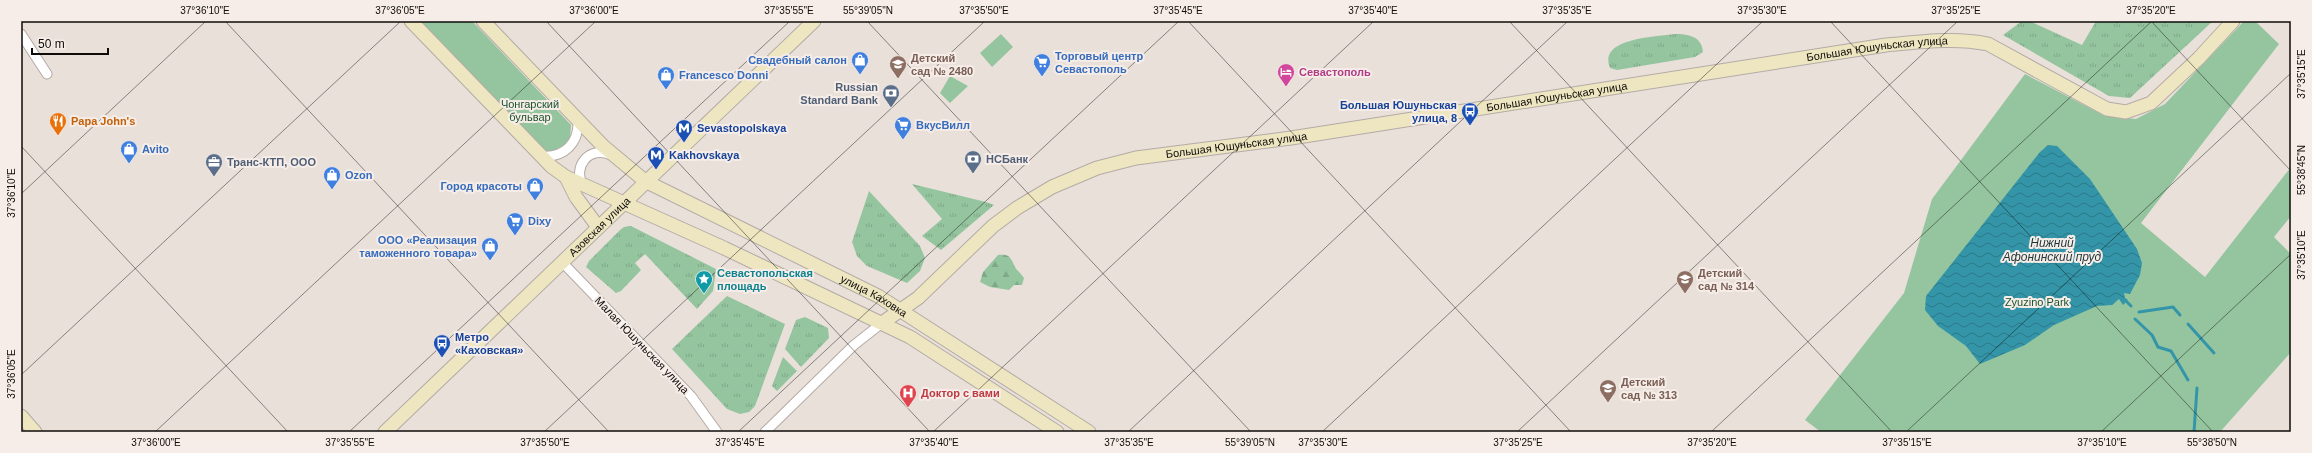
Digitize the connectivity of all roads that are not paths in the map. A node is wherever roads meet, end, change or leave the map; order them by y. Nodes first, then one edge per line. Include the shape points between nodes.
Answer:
1 (411, 21) edge
2 (483, 21) edge
3 (814, 21) edge
4 (2233, 21) edge
5 (21, 34) edge
6 (47, 74) dead end
7 (578, 121) junction
8 (613, 155) junction
9 (542, 156) junction
10 (566, 177) junction
11 (645, 181) junction
12 (583, 186) junction
13 (624, 202) junction
14 (598, 226) junction
15 (563, 263) junction
16 (900, 310) junction
17 (882, 323) junction
18 (21, 416) edge
19 (35, 432) edge
20 (385, 432) edge
21 (717, 432) edge
22 (765, 432) edge
23 (1057, 432) edge
24 (1089, 432) edge

1 - 9 street
2 - 7 street
3 - 11 street, Азовская улица
4 - 16 street, Большая Юшуньская улица via 2198,59 2151,103 2126,112 2107,109 1988,44 1949,40 1886,45 1299,137 1136,158 1092,169 1052,186 1033,198 993,226 918,298
5 - 6 street
7 - 8 street
7 - 9 street via 577,136 569,148 556,156
8 - 11 street
8 - 12 street via 595,152 585,159 579,175
9 - 10 street
10 - 12 street
10 - 14 street via 576,197
11 - 13 street, Азовская улица
11 - 16 street, улица Каховка via 846,279
12 - 13 street
13 - 14 street, Азовская улица
13 - 17 street, улица Каховка
14 - 15 street, Азовская улица
15 - 20 street, Азовская улица
15 - 21 street, Малая Юшуньская улица via 691,396
16 - 17 street, Большая Юшуньская улица
16 - 24 street, улица Каховка
17 - 22 street via 854,345
17 - 23 street, улица Каховка via 910,338
18 - 19 street

